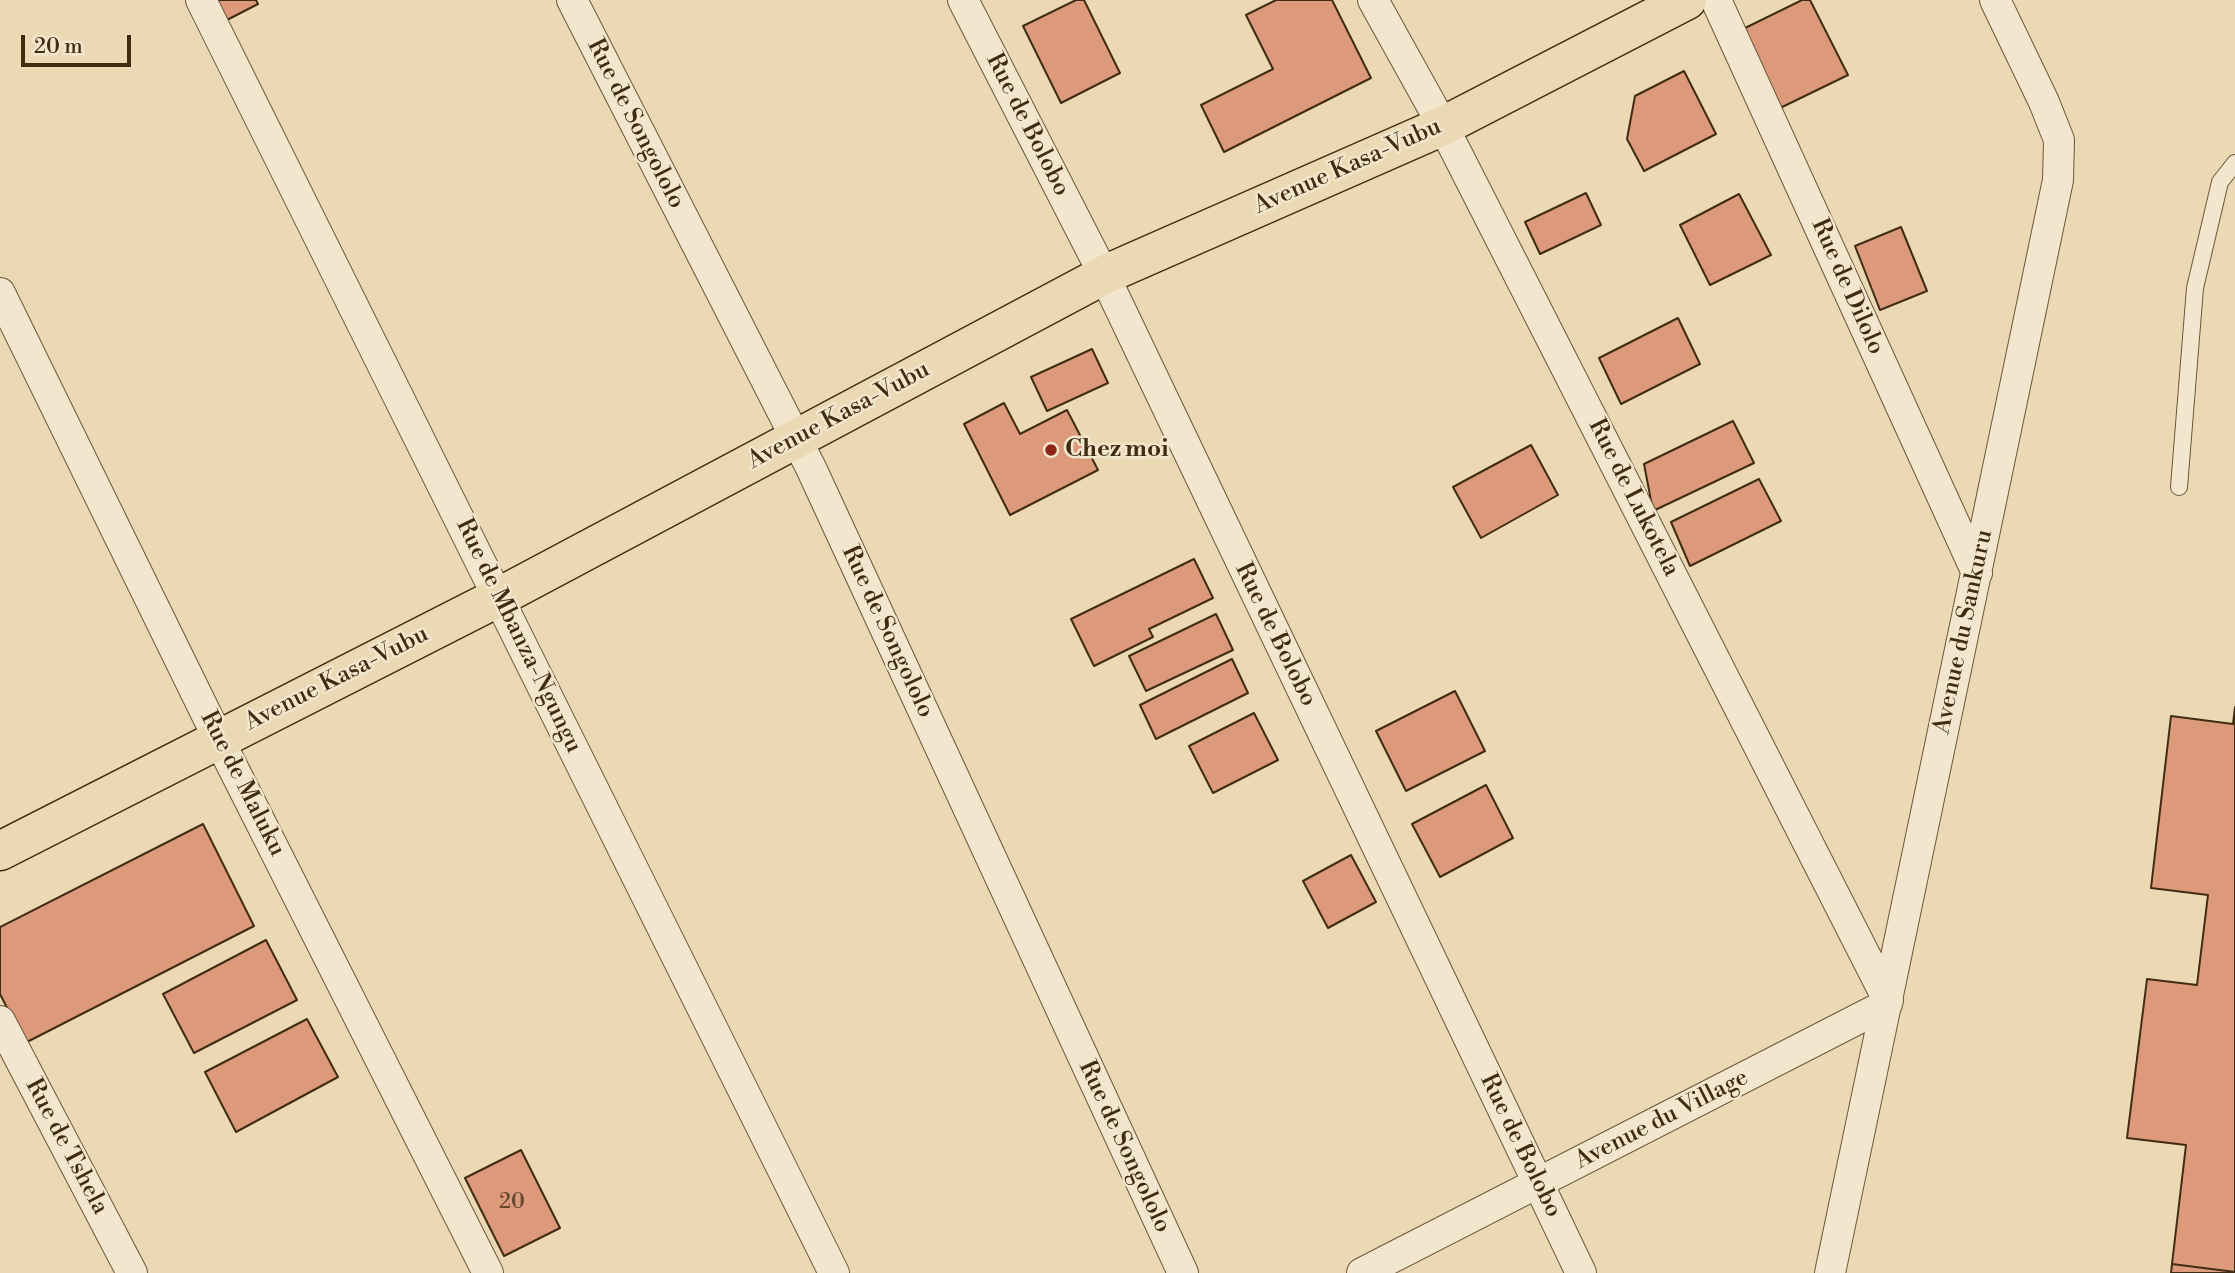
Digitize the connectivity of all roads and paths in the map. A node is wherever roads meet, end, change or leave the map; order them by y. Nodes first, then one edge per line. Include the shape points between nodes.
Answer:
1 (201, 0) edge
2 (572, 0) edge
3 (963, 0) edge
4 (1373, 0) edge
5 (1687, 0) edge
6 (1716, 0) edge
7 (1995, 0) edge
8 (1443, 126) junction
9 (2235, 163) edge
10 (1104, 275) junction
11 (0, 293) edge
12 (795, 439) junction
13 (2179, 487) dead end
14 (1977, 573) junction
15 (499, 597) junction
16 (219, 740) junction
17 (0, 851) edge
18 (1887, 1002) junction
19 (0, 1021) edge
20 (1538, 1184) junction
21 (132, 1273) edge
22 (488, 1273) edge
23 (834, 1273) edge
24 (1183, 1273) edge
25 (1362, 1273) edge
26 (1581, 1273) edge
27 (1830, 1273) edge

1 - 15 street, Rue de Mbanza-Ngungu
2 - 12 street, Rue de Songololo
3 - 10 street, Rue de Bolobo
4 - 8 street, Rue de Lukotela
5 - 8 main road, Avenue Kasa-Vubu
6 - 14 street, Rue de Dilolo
7 - 14 street, Avenue du Sankuru via 2059,140 2058,180
8 - 10 main road, Avenue Kasa-Vubu
8 - 18 street, Rue de Lukotela
9 - 13 lane via 2220,182 2194,288
10 - 12 main road, Avenue Kasa-Vubu
10 - 20 street, Rue de Bolobo
11 - 16 street, Rue de Maluku
12 - 15 main road, Avenue Kasa-Vubu
12 - 24 street, Rue de Songololo
14 - 18 street, Avenue du Sankuru
15 - 16 main road, Avenue Kasa-Vubu
15 - 23 street, Rue de Mbanza-Ngungu
16 - 17 main road, Avenue Kasa-Vubu
16 - 22 street, Rue de Maluku
18 - 20 street, Avenue du Village
18 - 27 street, Avenue du Sankuru
19 - 21 street, Rue de Tshela
20 - 25 street, Avenue du Village
20 - 26 street, Rue de Bolobo

